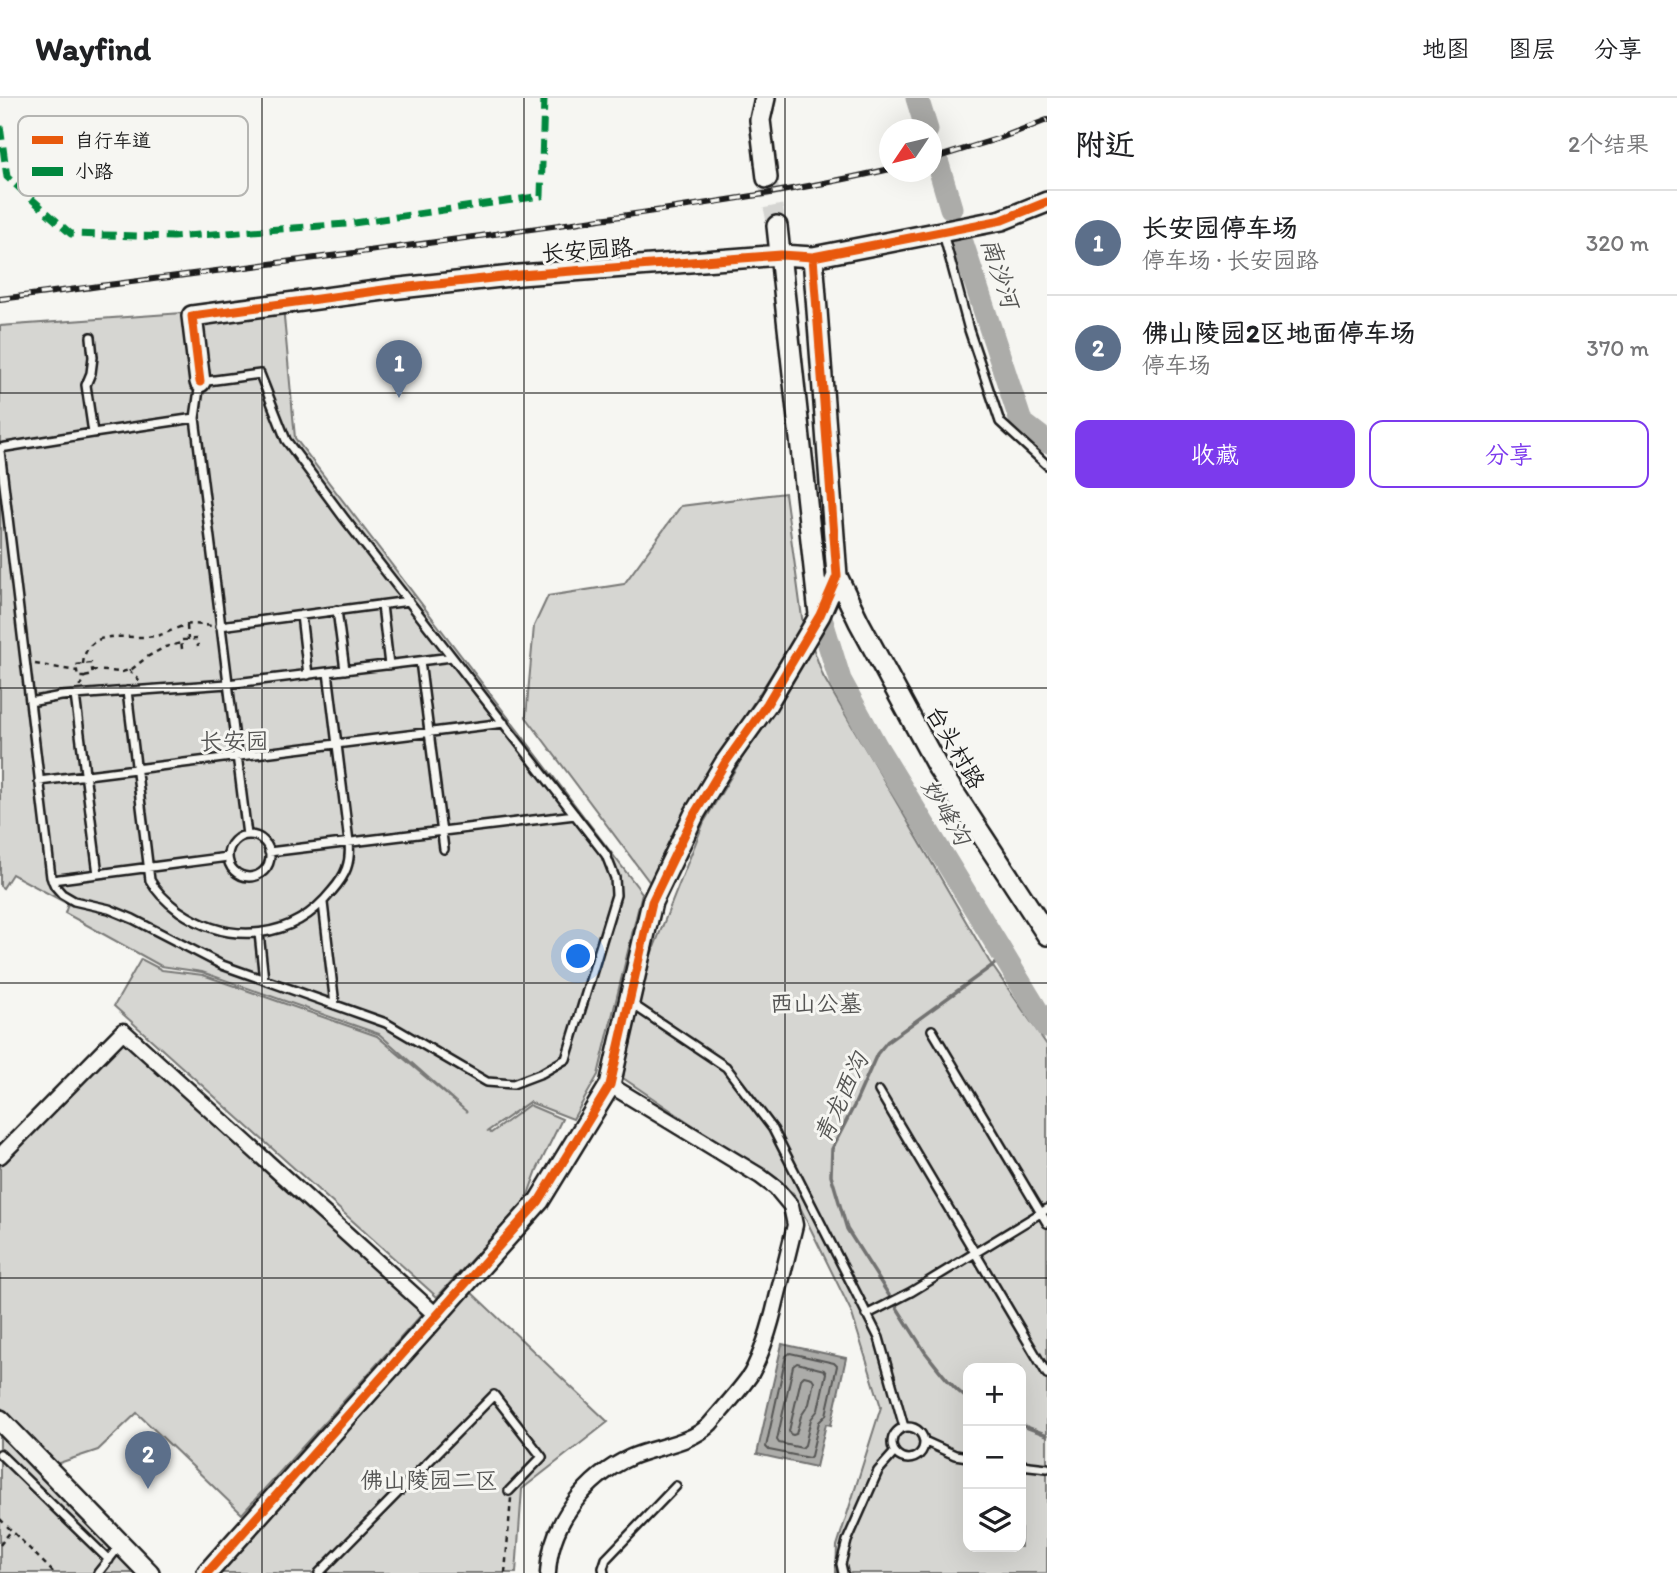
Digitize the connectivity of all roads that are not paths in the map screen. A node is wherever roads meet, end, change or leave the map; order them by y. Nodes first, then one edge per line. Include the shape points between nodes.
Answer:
1 (765, 98) edge
2 (767, 177) tunnel mouth
3 (1047, 202) edge
4 (777, 226) tunnel mouth
5 (943, 232) junction
6 (781, 255) junction
7 (813, 257) junction
8 (91, 337) dead end
9 (201, 382) junction
10 (195, 418) junction
11 (93, 433) junction
12 (0, 450) edge
13 (1047, 465) edge
14 (837, 576) junction
15 (409, 601) junction
16 (382, 605) junction
17 (337, 610) junction
18 (301, 615) junction
19 (820, 615) junction
20 (220, 626) junction
21 (452, 657) junction
22 (421, 661) junction
23 (389, 664) junction
24 (345, 670) junction
25 (328, 672) junction
26 (308, 675) junction
27 (227, 684) junction
28 (127, 691) junction
29 (75, 695) junction
30 (30, 702) junction
31 (504, 723) junction
32 (429, 732) junction
33 (337, 744) junction
34 (236, 756) junction
35 (136, 769) junction
36 (85, 775) junction
37 (39, 781) junction
38 (575, 815) junction
39 (442, 831) junction
40 (247, 835) junction
41 (349, 842) junction
42 (444, 849) dead end
43 (269, 852) junction
44 (228, 857) junction
45 (149, 867) junction
46 (98, 874) junction
47 (52, 880) junction
48 (323, 903) junction
49 (258, 933) junction
50 (1047, 935) edge
51 (264, 980) junction
52 (629, 1002) junction
53 (335, 1005) junction
54 (932, 1030) dead end
55 (610, 1085) junction
56 (879, 1091) dead end
57 (0, 1156) edge
58 (1044, 1211) edge
59 (1047, 1223) edge
60 (975, 1253) junction
61 (866, 1315) junction
62 (437, 1317) junction
63 (1047, 1374) edge
64 (0, 1420) edge
65 (904, 1427) junction
66 (924, 1441) junction
67 (894, 1453) junction
68 (0, 1454) edge
69 (963, 1456) edge
70 (1026, 1466) edge
71 (1047, 1468) edge
72 (676, 1486) dead end
73 (510, 1489) road end
74 (121, 1544) junction
75 (109, 1560) junction
76 (98, 1573) edge
77 (149, 1573) edge
78 (207, 1573) edge
79 (319, 1573) edge
80 (548, 1573) edge
81 (604, 1573) edge
82 (843, 1573) edge

1 - 2 street via 760,120
3 - 5 street, 长安园路 via 1002,220
4 - 6 street
5 - 7 street, 长安园路
5 - 13 lane via 1000,422
6 - 7 street, 长安园路
6 - 9 street, 长安园路 via 520,275 192,316
6 - 19 street
7 - 14 street
8 - 11 lane via 93,357 86,385
9 - 10 lane
9 - 15 lane via 260,374 286,440
10 - 11 lane
10 - 20 lane
11 - 12 lane
12 - 30 lane
14 - 19 street
14 - 50 street, 台头村路 via 938,768
15 - 16 lane
15 - 21 lane
16 - 17 lane
16 - 23 lane
17 - 18 lane
17 - 24 lane
18 - 20 lane
18 - 26 lane
19 - 52 street via 689,824 652,902
20 - 27 lane
21 - 22 lane
21 - 31 lane
22 - 23 lane
22 - 32 lane
23 - 24 lane
24 - 25 lane
25 - 26 lane
25 - 33 lane
26 - 27 lane
27 - 28 lane
27 - 34 lane
28 - 29 lane
28 - 35 lane
29 - 30 lane
29 - 36 lane
30 - 37 lane
31 - 32 lane
31 - 38 lane
32 - 33 lane
32 - 39 lane
33 - 34 lane
33 - 41 lane
34 - 35 lane
34 - 40 lane
35 - 36 lane
35 - 45 lane
36 - 37 lane
36 - 46 lane
37 - 47 lane
38 - 39 lane
38 - 53 lane via 606,855 616,895 566,1059 513,1084 486,1082 386,1023
39 - 41 lane
39 - 42 lane
40 - 43 lane via 260,838
40 - 44 lane via 234,840
41 - 43 lane
41 - 48 lane via 349,864
43 - 44 lane via 266,868 248,877 235,872
44 - 45 lane
45 - 46 lane
45 - 49 lane via 156,891 192,920 229,932
46 - 47 lane
47 - 51 lane via 74,901 109,909 222,965
48 - 49 lane via 289,925
48 - 53 lane
49 - 51 lane
51 - 53 lane
52 - 55 street
52 - 61 lane via 734,1077 773,1129
54 - 58 lane
55 - 62 street via 539,1200
55 - 80 street via 761,1176 791,1206 795,1225 767,1339 750,1375 708,1426 605,1471 573,1503 558,1528
56 - 60 lane
57 - 62 street via 123,1031
58 - 59 lane
58 - 60 lane
60 - 61 lane
60 - 63 lane
61 - 65 lane via 879,1338
62 - 78 street
64 - 74 street
65 - 66 lane via 919,1431
65 - 67 lane via 892,1437
66 - 67 lane via 914,1458 903,1459
66 - 69 lane
67 - 82 lane via 878,1471 847,1541
68 - 75 lane
70 - 71 lane
72 - 81 lane via 606,1559
73 - 79 lane via 542,1458 494,1395
74 - 75 lane
74 - 77 street
75 - 76 lane

